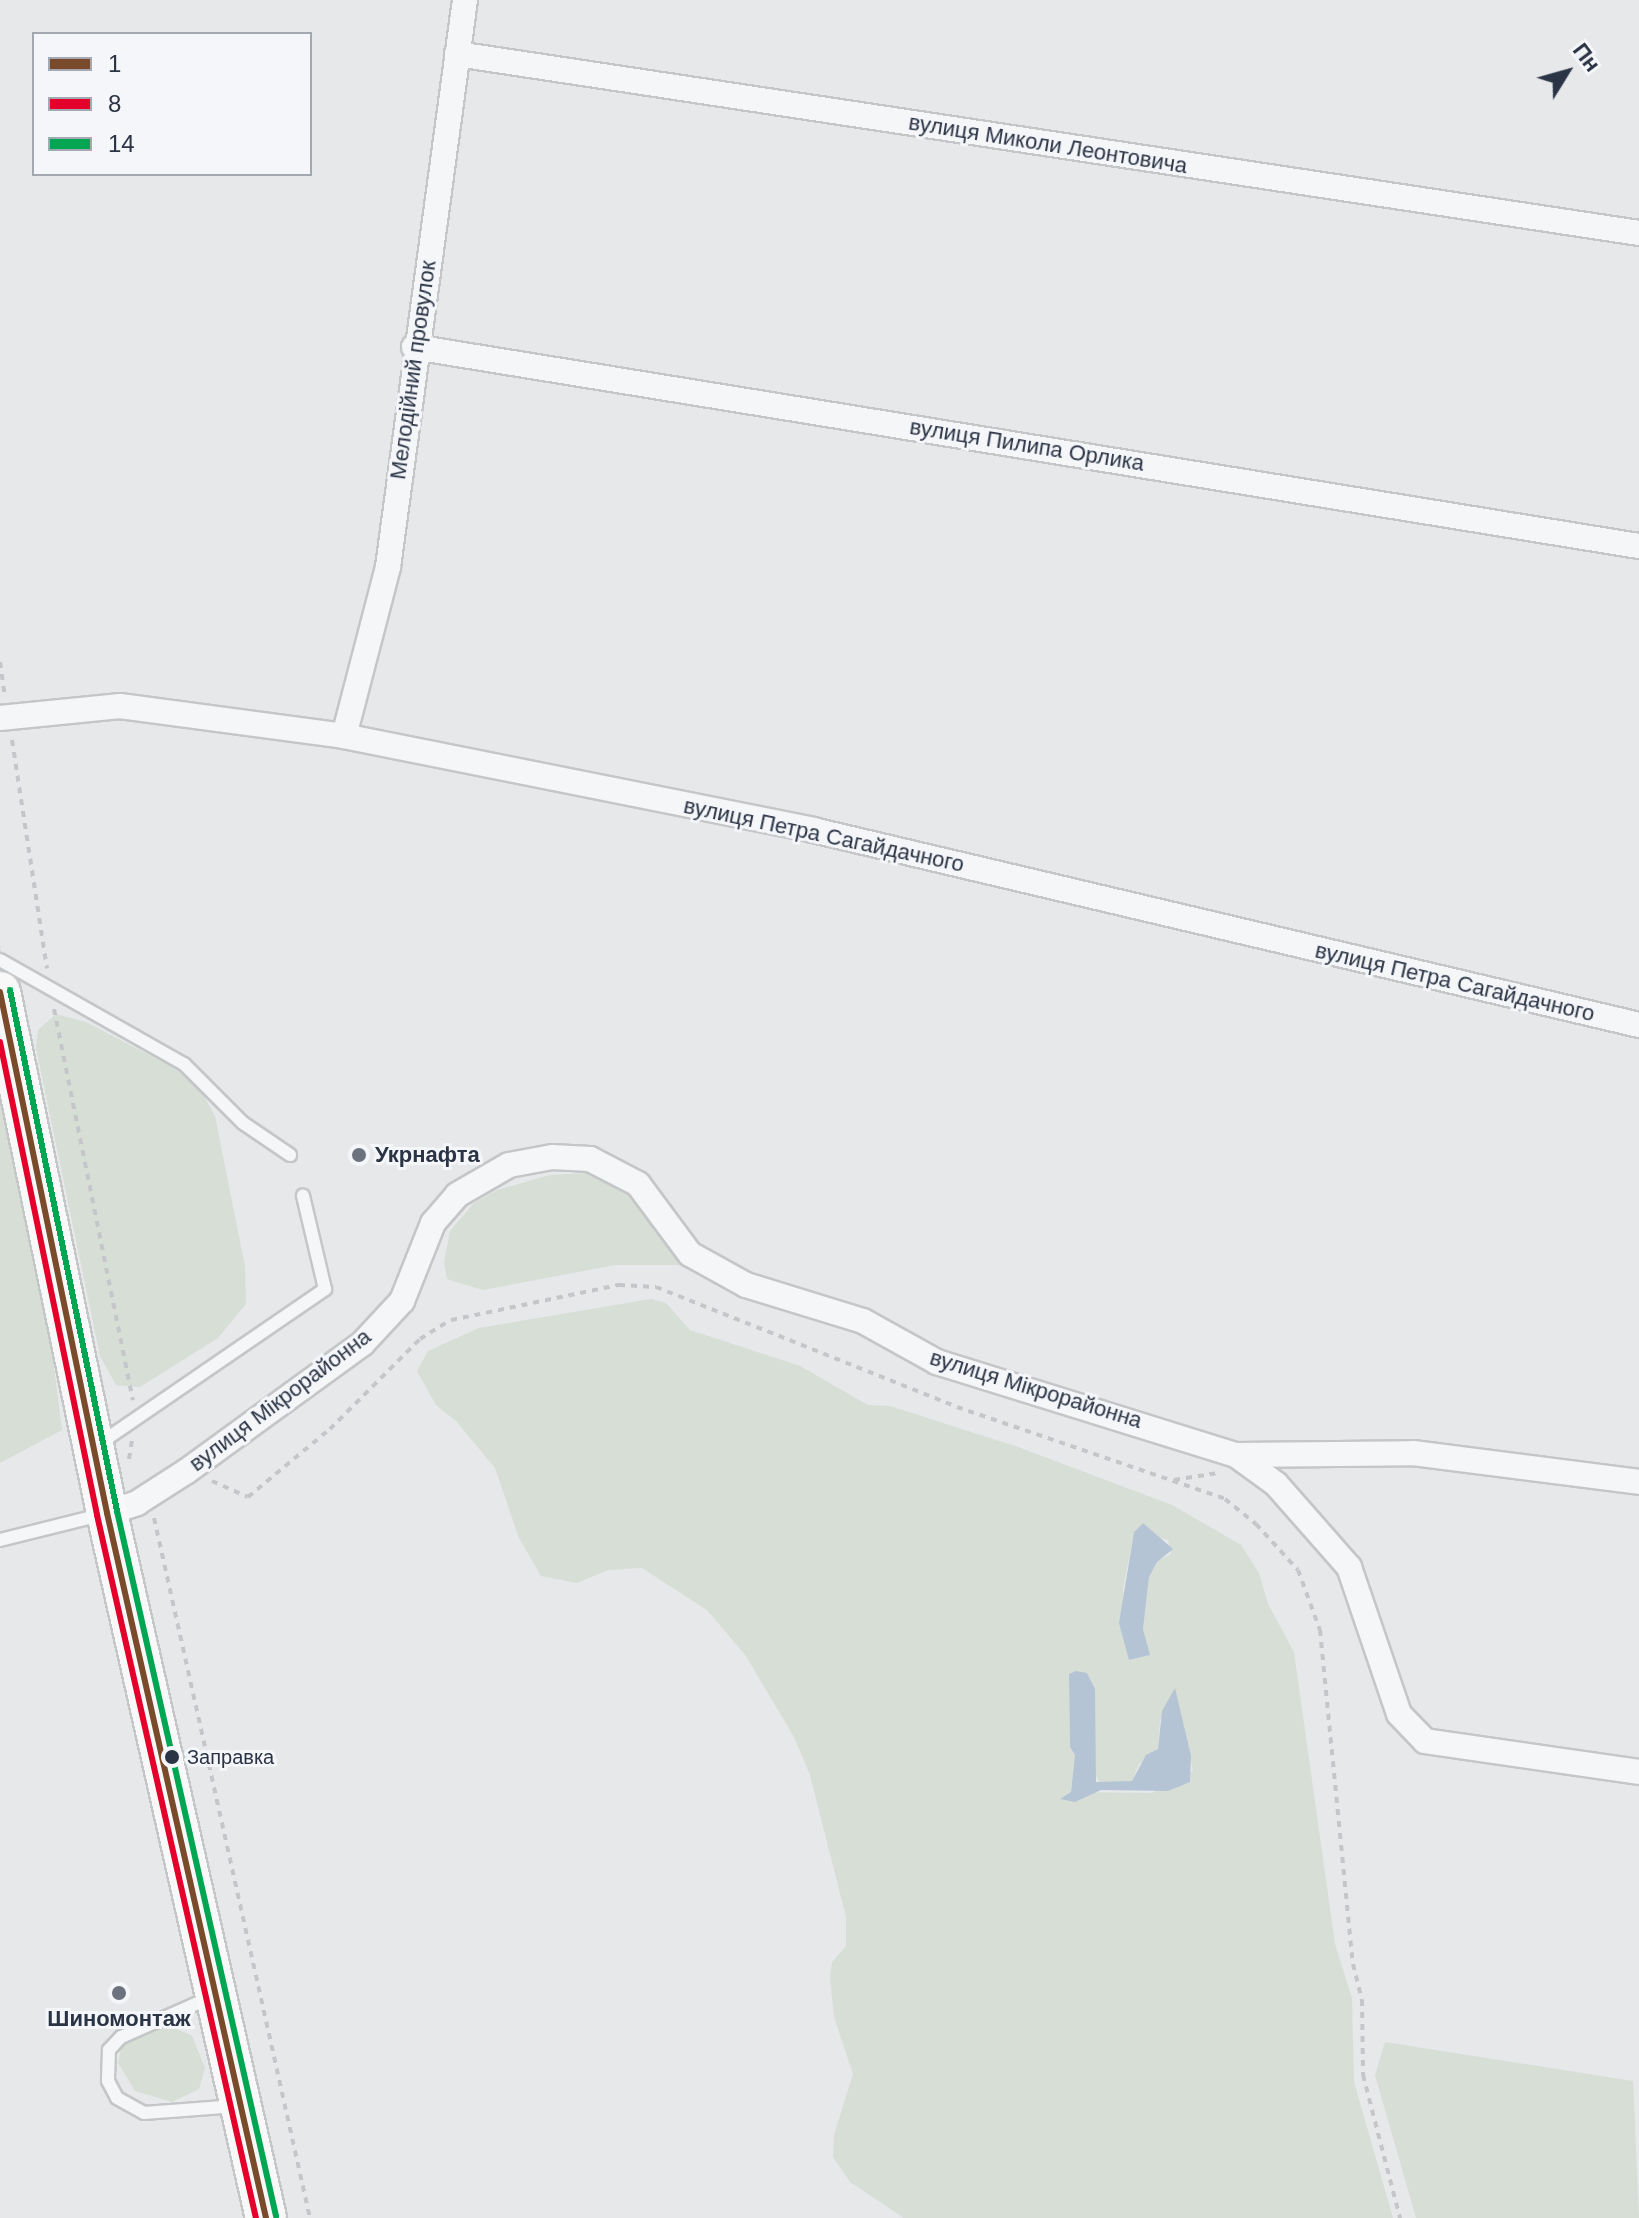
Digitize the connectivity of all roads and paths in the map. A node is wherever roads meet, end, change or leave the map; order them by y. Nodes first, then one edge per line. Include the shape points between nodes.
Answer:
1 (465, 0) edge
2 (457, 54) junction
3 (1639, 233) edge
4 (414, 347) junction
5 (1639, 546) edge
6 (0, 662) edge
7 (4, 717) edge
8 (344, 736) junction
9 (0, 960) edge
10 (50, 988) junction
11 (0, 992) edge
12 (1639, 1025) edge
13 (290, 1155) dead end
14 (303, 1196) dead end
15 (137, 1418) junction
16 (93, 1448) junction
17 (1236, 1455) junction
18 (187, 1471) junction
19 (1639, 1482) edge
20 (148, 1496) junction
21 (107, 1513) junction
22 (0, 1540) edge
23 (1639, 1772) edge
24 (216, 1996) junction
25 (239, 2105) junction
26 (266, 2218) edge
27 (310, 2218) edge
28 (1400, 2218) edge

1 - 2 street, Мелодійний провулок
2 - 3 street, вулиця Миколи Леонтовича
2 - 4 street, Мелодійний провулок
4 - 5 street, вулиця Пилипа Орлика
4 - 8 street, Мелодійний провулок via 388,567
6 - 7 path
7 - 8 street, вулиця Петра Сагайдачного via 120,706
7 - 10 path
8 - 12 street, вулиця Петра Сагайдачного via 813,830
9 - 10 lane
10 - 13 lane via 184,1064 243,1123
10 - 15 path
11 - 16 highway
14 - 15 lane via 325,1289
15 - 16 lane
15 - 20 path via 127,1467 132,1483
16 - 21 highway
17 - 18 street, вулиця Мікрорайонна via 937,1362 863,1321 746,1285 690,1254 638,1184 590,1159 552,1157 509,1165 457,1195 433,1223 402,1301 362,1344
17 - 19 street, вулиця Мікрорайонна via 1413,1453
17 - 23 street via 1276,1484 1334,1545 1359,1589 1399,1714 1425,1741
18 - 20 street, вулиця Мікрорайонна
18 - 28 path via 248,1497 330,1429 420,1339 451,1320 619,1285 656,1287 957,1407 1225,1499 1298,1570 1320,1630 1353,1964 1362,2000 1363,2075
20 - 21 street, вулиця Мікрорайонна
20 - 27 path
21 - 22 lane
21 - 24 highway
24 - 25 highway
24 - 25 lane via 165,2013 121,2037 109,2050 108,2081 123,2104 144,2113
25 - 26 highway

